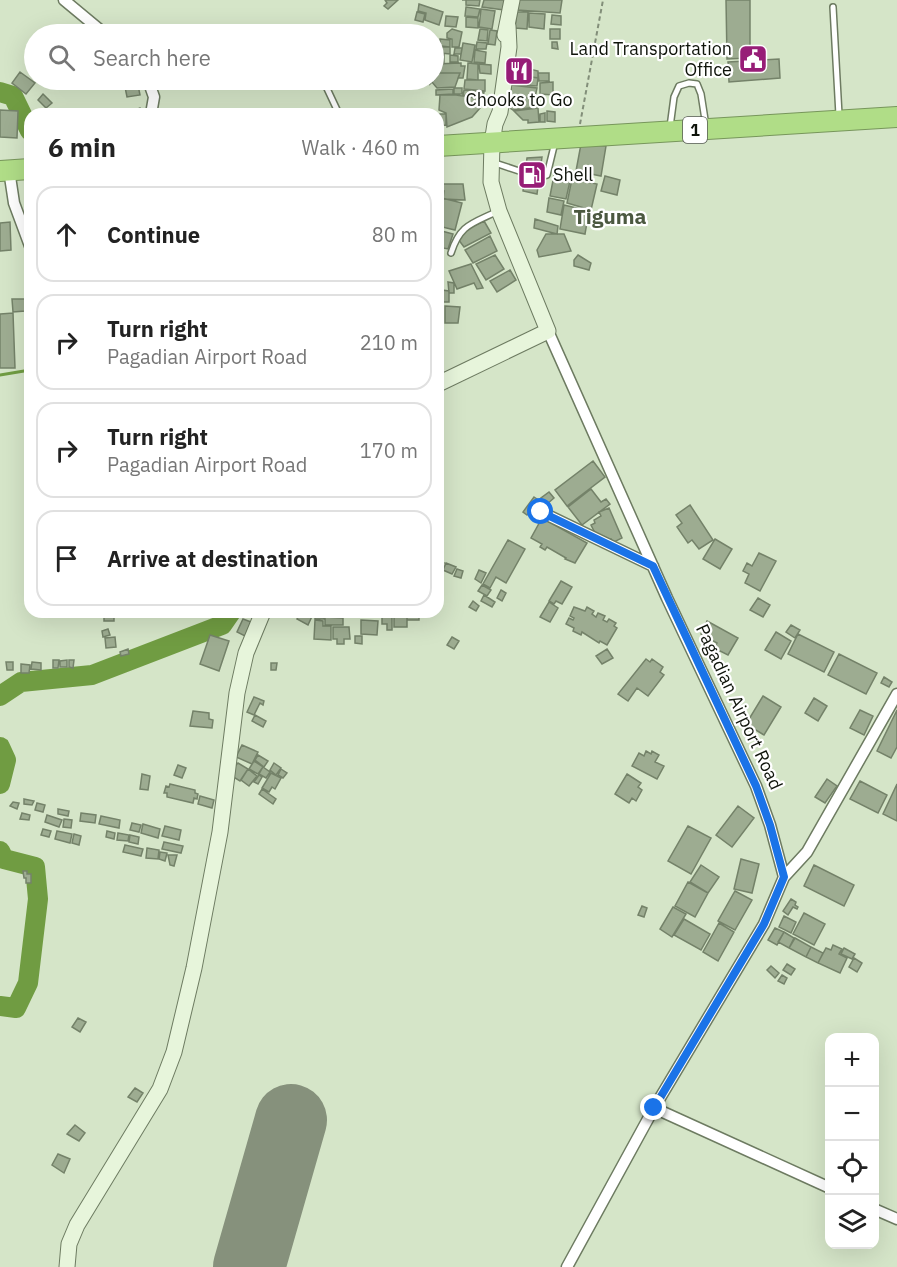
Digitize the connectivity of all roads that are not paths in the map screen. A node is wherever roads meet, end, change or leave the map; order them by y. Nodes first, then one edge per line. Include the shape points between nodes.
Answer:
1 (64, 0) edge
2 (512, 0) edge
3 (833, 7) dead end
4 (93, 24) edge
5 (151, 90) edge
6 (328, 90) edge
7 (152, 108) edge
8 (336, 108) edge
9 (897, 117) edge
10 (839, 120) junction
11 (707, 129) junction
12 (670, 132) junction
13 (556, 139) junction
14 (493, 143) junction
15 (444, 146) edge
16 (24, 169) edge
17 (4, 171) edge
18 (525, 173) dead end
19 (539, 177) dead end
20 (499, 212) junction
21 (24, 229) edge
22 (451, 253) dead end
23 (548, 331) junction
24 (444, 381) edge
25 (541, 512) dead end
26 (653, 566) junction
27 (261, 618) edge
28 (897, 694) edge
29 (784, 877) junction
30 (654, 1108) junction
31 (825, 1186) edge
32 (879, 1211) edge
33 (897, 1219) edge
34 (67, 1267) edge
35 (567, 1267) edge

1 - 4 street
2 - 14 street via 509,48
3 - 10 lane
5 - 7 street
6 - 8 lane
9 - 10 highway, 1
10 - 11 highway, 1
11 - 12 highway, 1
11 - 12 lane via 701,94 697,84 689,83 679,86 674,97
12 - 13 highway, 1
13 - 14 highway, 1
13 - 19 lane via 548,175
14 - 15 highway, 1
14 - 18 lane
14 - 20 street, Pagadian Airport Road via 491,182
16 - 17 highway
17 - 21 street
20 - 22 lane via 464,228
20 - 23 street, Pagadian Airport Road
23 - 24 street
23 - 26 street, Pagadian Airport Road
25 - 26 street
26 - 29 street, Pagadian Airport Road via 756,786
27 - 34 street via 246,653 237,693 220,832 174,1052 160,1089 77,1225 69,1244
28 - 29 street via 807,852
29 - 30 street via 764,924
30 - 31 street
30 - 35 street
32 - 33 street

